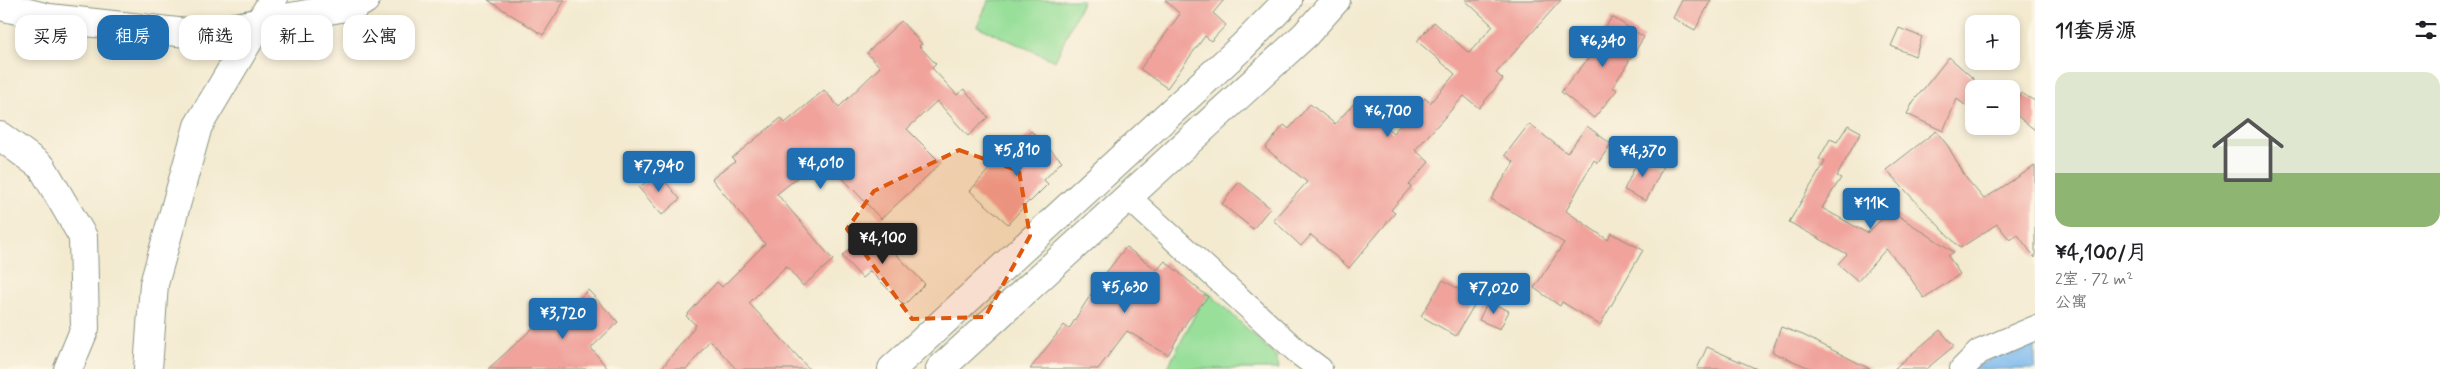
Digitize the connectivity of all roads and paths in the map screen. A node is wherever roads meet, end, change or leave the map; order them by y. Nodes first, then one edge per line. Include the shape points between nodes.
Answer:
1 (365, 0) edge
2 (1288, 0) edge
3 (1336, 0) edge
4 (0, 6) edge
5 (266, 11) edge
6 (0, 136) edge
7 (1128, 197) junction
8 (2035, 328) edge
9 (1296, 362) edge
10 (68, 369) edge
11 (148, 369) edge
12 (892, 369) edge
13 (940, 369) edge
14 (1320, 369) edge
15 (1962, 369) edge

1 - 5 main road via 357,5
2 - 12 main road via 1243,46
3 - 7 main road via 1305,35
4 - 5 main road via 49,18 196,34
5 - 11 main road via 198,126 154,284
6 - 10 main road via 42,166 83,237 85,328
7 - 9 street
7 - 13 main road
8 - 15 street via 1979,352
9 - 14 street

